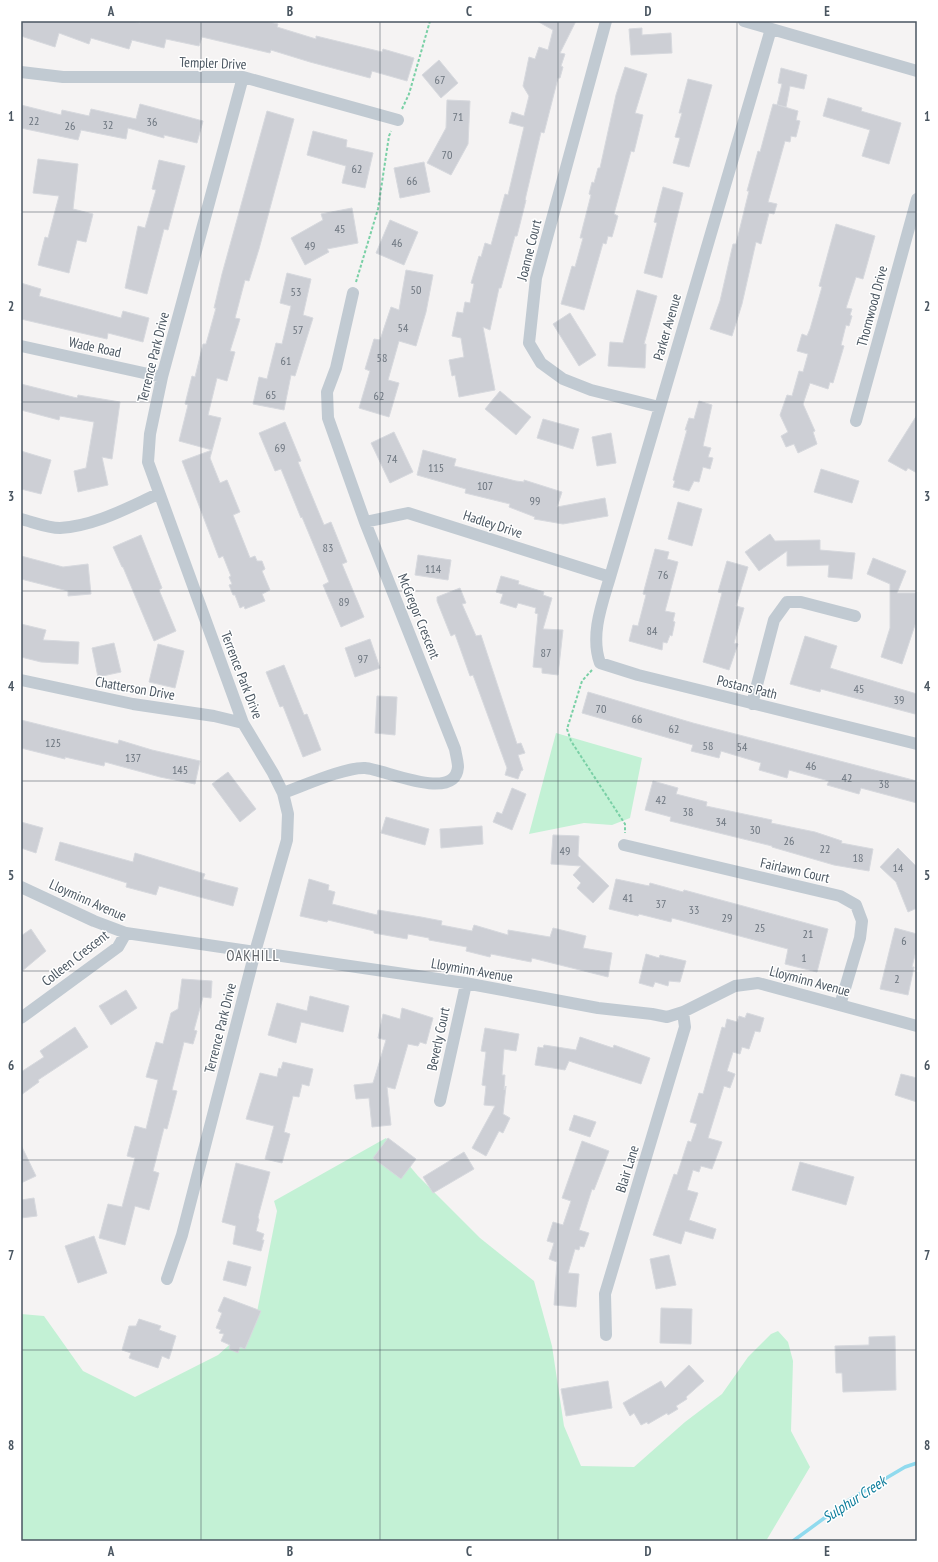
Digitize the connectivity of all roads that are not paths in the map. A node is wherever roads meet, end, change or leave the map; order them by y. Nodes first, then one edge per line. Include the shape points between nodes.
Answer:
1 (606, 21) edge
2 (744, 21) edge
3 (771, 29) junction
4 (917, 71) edge
5 (21, 72) edge
6 (243, 77) junction
7 (398, 120) road end
8 (917, 199) edge
9 (353, 293) road end
10 (21, 346) edge
11 (162, 377) junction
12 (659, 407) junction
13 (856, 421) dead end
14 (158, 494) junction
15 (21, 520) edge
16 (365, 522) junction
17 (610, 576) junction
18 (855, 616) dead end
19 (600, 662) joint
20 (21, 680) edge
21 (752, 704) junction
22 (243, 723) junction
23 (917, 744) edge
24 (282, 792) junction
25 (624, 845) road end
26 (21, 886) edge
27 (126, 933) junction
28 (255, 952) junction
29 (466, 984) junction
30 (840, 1005) junction
31 (684, 1012) junction
32 (21, 1018) edge
33 (917, 1026) edge
34 (440, 1101) dead end
35 (167, 1279) dead end
36 (606, 1335) dead end

1 - 12 street, Joanne Court via 536,278 529,344 541,363 563,379 591,390
2 - 3 street
3 - 4 street
3 - 12 street, Parker Avenue
5 - 6 street, Templer Drive via 64,77
6 - 7 street, Templer Drive
6 - 11 street, Terrence Park Drive
8 - 13 street, Thornwood Drive
9 - 16 street, McGregor Crescent via 336,368 327,392 328,418
10 - 11 street, Wade Road
11 - 14 street, Terrence Park Drive via 150,434 148,462
12 - 17 street, Parker Avenue
14 - 15 street via 105,519 87,524 59,528
14 - 22 street, Terrence Park Drive
16 - 17 street, Hadley Drive via 408,513
16 - 24 street, McGregor Crescent via 455,749 458,768 451,780 441,785 364,768 344,771
17 - 19 street, Parker Avenue via 596,634 596,651
18 - 21 street via 801,602 787,602 774,620
19 - 21 street, Postans Path via 638,675
20 - 22 street, Chatterson Drive via 133,704
21 - 23 street, Postans Path
22 - 24 street, Terrence Park Drive
24 - 28 street, Terrence Park Drive via 288,814 287,840
25 - 30 street, Fairlawn Court via 840,896 856,904 862,921 860,938
26 - 27 street, Lloyminn Avenue via 94,921
27 - 28 street, Lloyminn Avenue
27 - 32 street, Colleen Crescent via 118,947
28 - 29 street, Lloyminn Avenue
28 - 35 street, Terrence Park Drive via 182,1235
29 - 31 street, Lloyminn Avenue via 598,1008 667,1017
29 - 34 street, Beverly Court
30 - 31 street, Lloyminn Avenue via 758,983 735,986
30 - 33 street, Lloyminn Avenue
31 - 36 street, Blair Lane via 685,1027 605,1294

